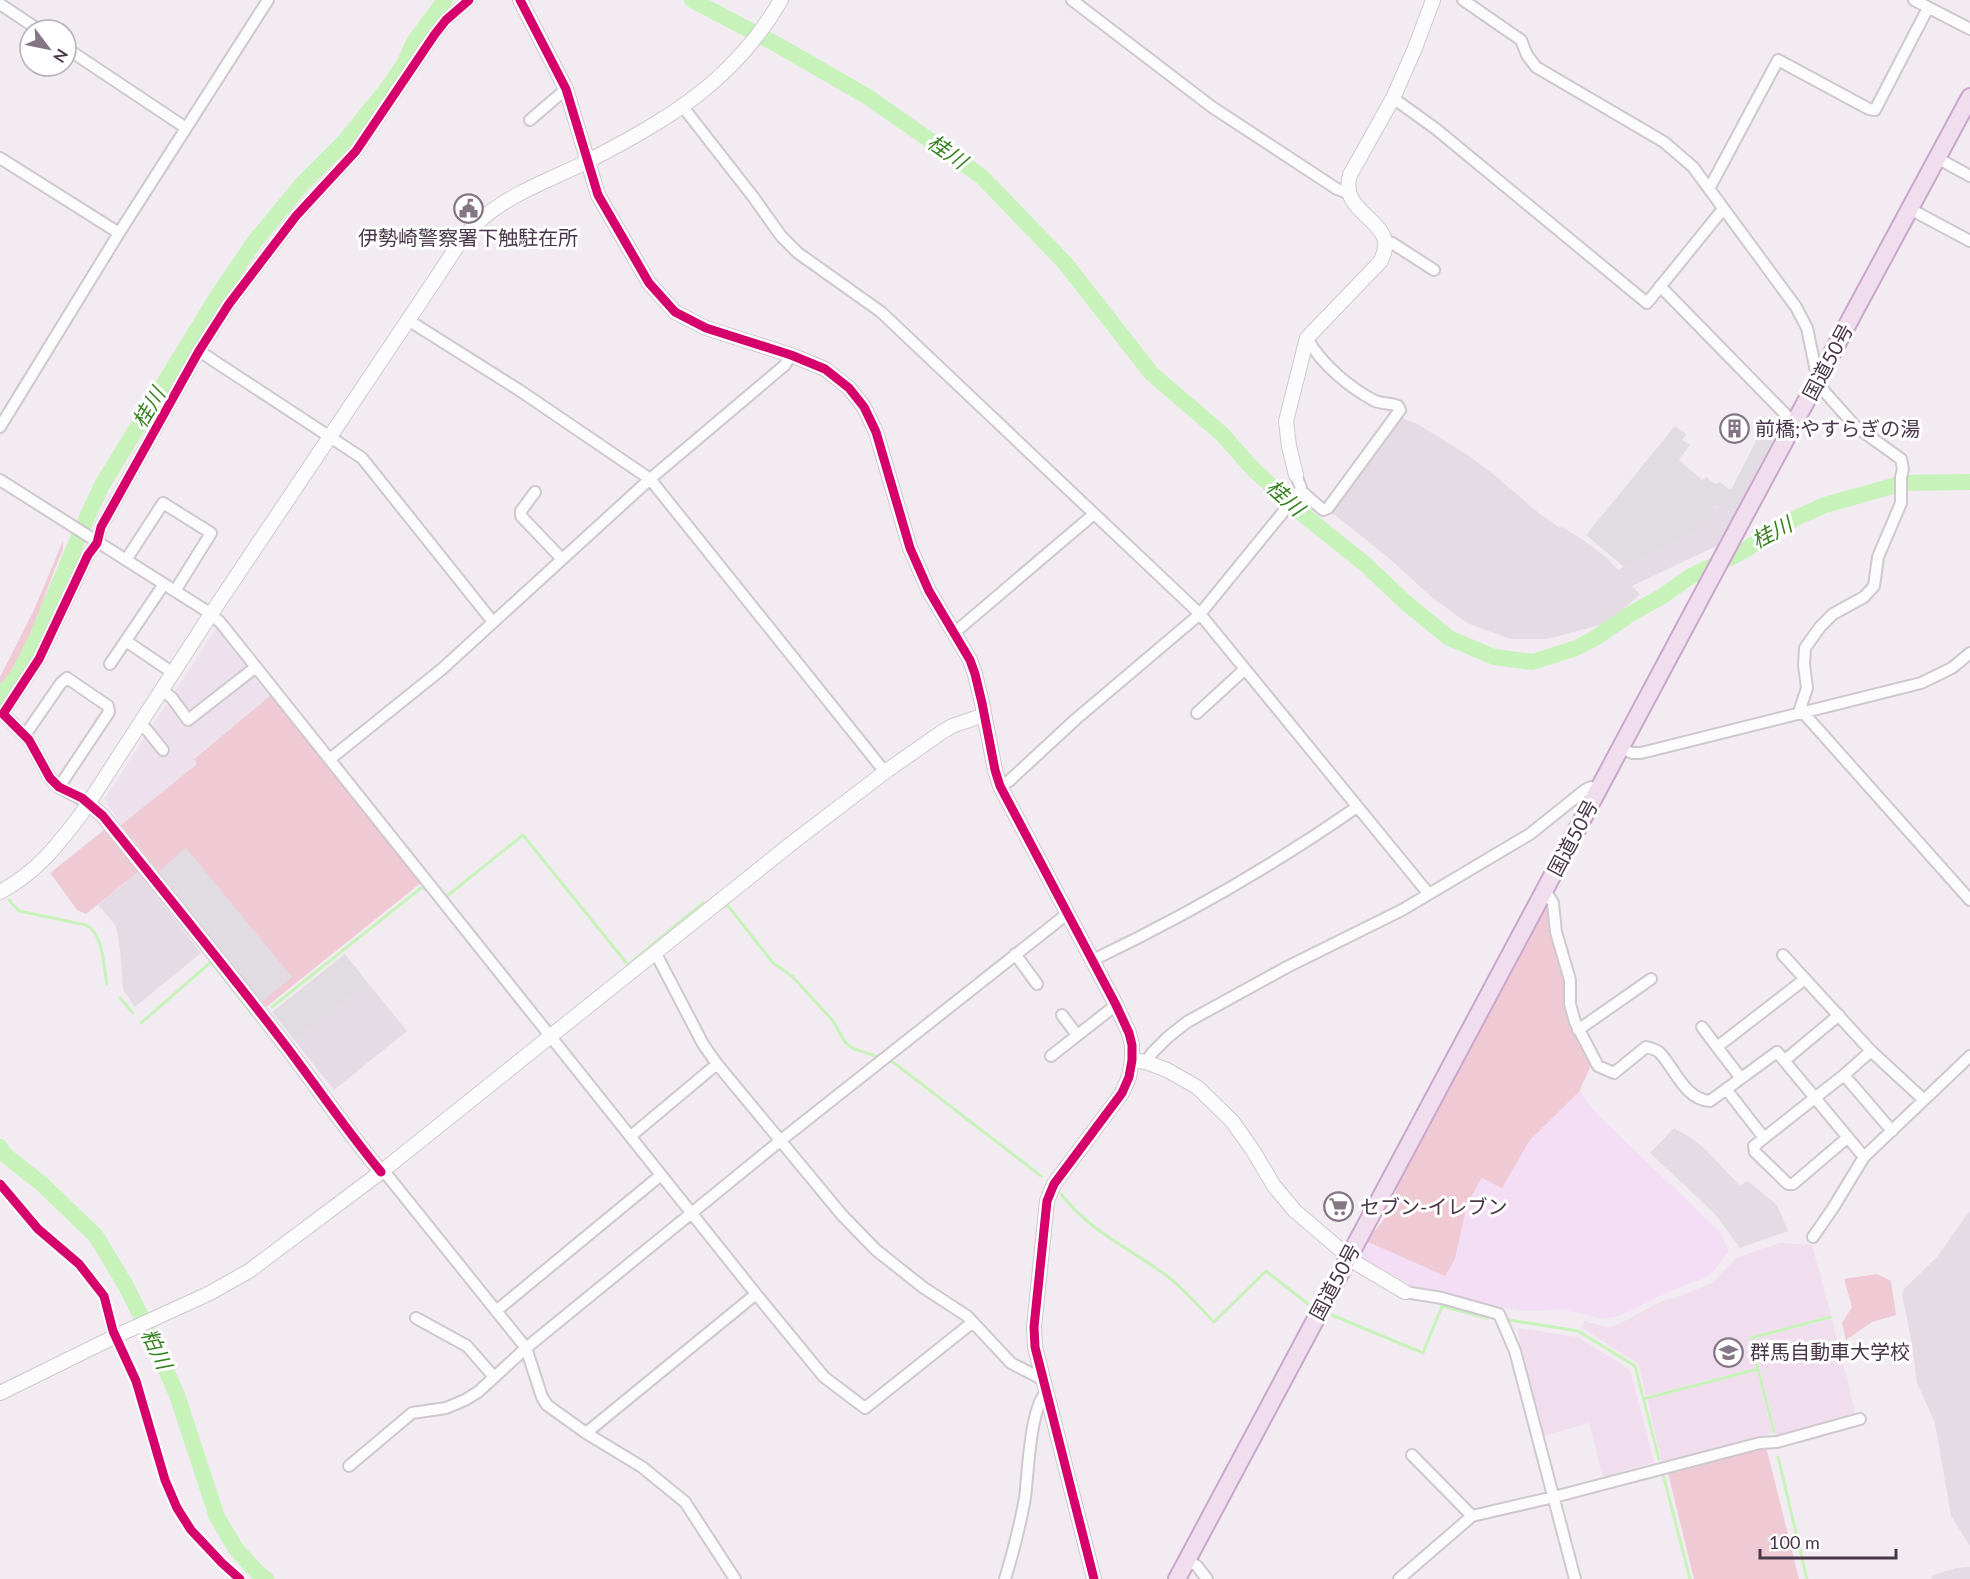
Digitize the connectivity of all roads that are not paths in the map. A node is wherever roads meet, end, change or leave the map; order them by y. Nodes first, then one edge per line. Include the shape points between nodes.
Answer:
1 (268, 0) edge
2 (469, 0) edge
3 (520, 0) edge
4 (780, 0) edge
5 (1072, 0) edge
6 (1433, 0) edge
7 (1462, 0) edge
8 (1914, 0) edge
9 (0, 4) edge
10 (1928, 8) junction
11 (21, 18) edge
12 (1970, 29) edge
13 (78, 56) edge
14 (566, 89) junction
15 (1393, 98) junction
16 (1970, 98) edge
17 (683, 107) junction
18 (530, 120) dead end
19 (186, 128) junction
20 (0, 158) edge
21 (1937, 159) junction
22 (589, 160) junction
23 (1970, 176) edge
24 (1709, 189) junction
25 (1348, 193) junction
26 (1723, 209) junction
27 (1910, 210) junction
28 (119, 233) junction
29 (1970, 240) edge
30 (1386, 242) junction
31 (1434, 270) dead end
32 (1660, 286) junction
33 (408, 320) junction
34 (1307, 338) junction
35 (199, 351) junction
36 (791, 355) junction
37 (1818, 381) junction
38 (1795, 424) junction
39 (0, 428) edge
40 (330, 437) junction
41 (1296, 475) joint
42 (650, 479) junction
43 (0, 480) edge
44 (535, 492) dead end
45 (1298, 492) junction
46 (1094, 514) junction
47 (95, 541) junction
48 (562, 559) junction
49 (126, 560) junction
50 (164, 584) junction
51 (175, 591) junction
52 (211, 614) junction
53 (1200, 614) junction
54 (493, 622) junction
55 (954, 633) junction
56 (126, 640) junction
57 (1970, 654) edge
58 (110, 664) dead end
59 (256, 667) junction
60 (1245, 669) junction
61 (173, 673) junction
62 (162, 690) junction
63 (1197, 713) dead end
64 (1802, 713) junction
65 (984, 715) junction
66 (140, 724) junction
67 (25, 735) junction
68 (1621, 748) junction
69 (163, 750) dead end
70 (330, 759) junction
71 (885, 772) junction
72 (1000, 786) junction
73 (59, 787) junction
74 (1599, 789) junction
75 (88, 803) junction
76 (1357, 807) junction
77 (1545, 890) junction
78 (0, 892) edge
79 (1428, 893) junction
80 (1970, 900) edge
81 (1067, 914) junction
82 (656, 952) junction
83 (1015, 954) junction
84 (1783, 955) dead end
85 (1094, 960) junction
86 (1651, 979) dead end
87 (1805, 979) junction
88 (1036, 984) dead end
89 (1116, 1005) junction
90 (1062, 1015) dead end
91 (1839, 1015) junction
92 (1702, 1027) dead end
93 (1578, 1029) junction
94 (1077, 1035) junction
95 (550, 1036) junction
96 (1717, 1047) junction
97 (1871, 1051) junction
98 (1050, 1056) dead end
99 (1970, 1056) edge
100 (1785, 1060) junction
101 (1139, 1061) junction
102 (717, 1064) junction
103 (1844, 1075) junction
104 (1740, 1077) junction
105 (1726, 1089) junction
106 (1815, 1098) junction
107 (1924, 1100) junction
108 (1893, 1131) junction
109 (631, 1136) junction
110 (1764, 1138) junction
111 (1847, 1138) junction
112 (780, 1141) junction
113 (1864, 1157) junction
114 (382, 1172) junction
115 (661, 1175) junction
116 (692, 1213) junction
117 (1813, 1237) dead end
118 (1349, 1257) junction
119 (1405, 1292) joint
120 (756, 1294) junction
121 (496, 1311) junction
122 (416, 1318) dead end
123 (973, 1322) junction
124 (526, 1348) junction
125 (494, 1377) junction
126 (1045, 1386) junction
127 (0, 1393) edge
128 (1860, 1419) dead end
129 (586, 1433) junction
130 (1412, 1455) dead end
131 (349, 1466) dead end
132 (1554, 1497) junction
133 (1472, 1516) junction
134 (1187, 1560) junction
135 (735, 1579) edge
136 (1005, 1579) edge
137 (1094, 1579) edge
138 (1177, 1579) edge
139 (1207, 1579) edge
140 (1399, 1579) edge
141 (1575, 1579) edge

1 - 19 street
2 - 35 street via 435,34 356,151 296,216 229,304
3 - 14 street
4 - 17 street via 748,47 715,82
5 - 25 street via 1212,107
6 - 15 street
7 - 24 street via 1521,40 1536,67 1664,142 1693,167
8 - 10 street
9 - 11 street
10 - 12 street
10 - 24 street via 1875,110 1778,60
13 - 19 street
14 - 18 street
14 - 22 street
15 - 25 street via 1350,175
15 - 32 street via 1647,303
16 - 21 highway, 国道50号
17 - 22 street
17 - 46 street via 798,253 881,312
19 - 28 street
20 - 28 street
21 - 23 street
21 - 27 highway, 国道50号
22 - 33 street via 507,200 483,217 458,246
22 - 36 street via 598,195 649,283 675,312 706,328
24 - 26 street
25 - 30 street via 1379,227
26 - 32 street
26 - 37 street via 1796,307 1807,328
27 - 29 street
27 - 37 highway, 国道50号
28 - 39 street
30 - 31 street
30 - 34 street via 1380,262
32 - 38 street
33 - 40 street
33 - 42 street
34 - 41 street via 1286,421
34 - 45 street via 1327,364 1350,384 1374,400 1393,404 1400,410 1328,508 1323,510
35 - 40 street
35 - 47 street
36 - 42 street via 785,365
36 - 55 street via 825,369 849,388 864,407 876,432 910,548
37 - 38 highway, 国道50号
37 - 64 street via 1855,426 1901,459 1903,469 1901,500 1878,557 1874,586 1864,597 1833,614 1805,648 1807,688
38 - 68 highway, 国道50号
40 - 52 street
40 - 54 street via 362,458
41 - 45 street via 1301,488
42 - 48 street
42 - 71 street
43 - 47 street
44 - 48 street via 521,516
45 - 53 street
46 - 53 street
46 - 55 street
47 - 49 street
47 - 67 street via 39,659 3,714
48 - 54 street
49 - 50 street
49 - 51 street via 163,503 183,515 211,533
50 - 51 street
50 - 56 street
51 - 52 street
52 - 59 street
52 - 61 street
53 - 60 street
53 - 72 street
54 - 70 street via 442,669
55 - 65 street via 970,660
56 - 58 street
56 - 61 street
57 - 64 street via 1921,683
59 - 62 street via 188,720
59 - 70 street
60 - 63 street
60 - 76 street
61 - 62 street
62 - 66 street
64 - 68 street via 1641,753
64 - 80 street
65 - 71 street via 942,732
65 - 72 street
66 - 69 street
66 - 75 street
67 - 73 street
67 - 73 street via 67,678 108,706 109,712
68 - 74 highway, 国道50号
70 - 95 street
71 - 82 street
72 - 81 street
73 - 75 street
74 - 77 highway, 国道50号
74 - 79 street via 1585,790 1530,834
75 - 78 street via 40,865
75 - 114 street via 103,816 277,1034
76 - 79 street
76 - 85 street via 1211,899
77 - 93 street via 1552,903
77 - 118 highway, 国道50号
79 - 101 street via 1187,1022
81 - 83 street
81 - 85 street
82 - 95 street
82 - 102 street
83 - 88 street
83 - 112 street
84 - 87 street
85 - 89 street
86 - 93 street
87 - 91 street
87 - 96 street
89 - 94 street
89 - 101 street
90 - 94 street
91 - 97 street
91 - 100 street
92 - 96 street
93 - 105 street via 1598,1066 1610,1072 1614,1073 1646,1047 1657,1050 1689,1091 1706,1101
94 - 98 street
95 - 109 street
95 - 114 street
96 - 104 street
97 - 103 street
97 - 107 street
99 - 107 street
100 - 104 street via 1774,1053
100 - 106 street
101 - 118 street via 1197,1087 1222,1110 1287,1203
101 - 126 street via 1122,1093 1054,1185 1047,1201 1034,1327
102 - 109 street
102 - 112 street
103 - 106 street
103 - 108 street
104 - 105 street
105 - 110 street
106 - 110 street
106 - 111 street
107 - 108 street
108 - 113 street
109 - 115 street
110 - 111 street via 1754,1146 1755,1152 1788,1184 1793,1184
111 - 113 street
112 - 116 street
112 - 123 street via 876,1250
113 - 117 street
114 - 121 street
114 - 127 street via 249,1271
115 - 116 street
115 - 121 street
116 - 120 street
116 - 124 street
118 - 119 street
118 - 134 highway, 国道50号
119 - 132 street via 1499,1314 1515,1351
120 - 123 street via 824,1377 865,1408
120 - 129 street
121 - 124 street
122 - 125 street via 467,1346
123 - 126 street via 1011,1363
124 - 125 street
124 - 129 street via 547,1405
125 - 131 street via 455,1405 412,1413
126 - 136 street via 1033,1431 1025,1500
126 - 137 street
128 - 132 street
129 - 135 street via 642,1467 685,1502
130 - 133 street
132 - 133 street
132 - 141 street
133 - 140 street
134 - 138 highway, 国道50号
134 - 139 street

